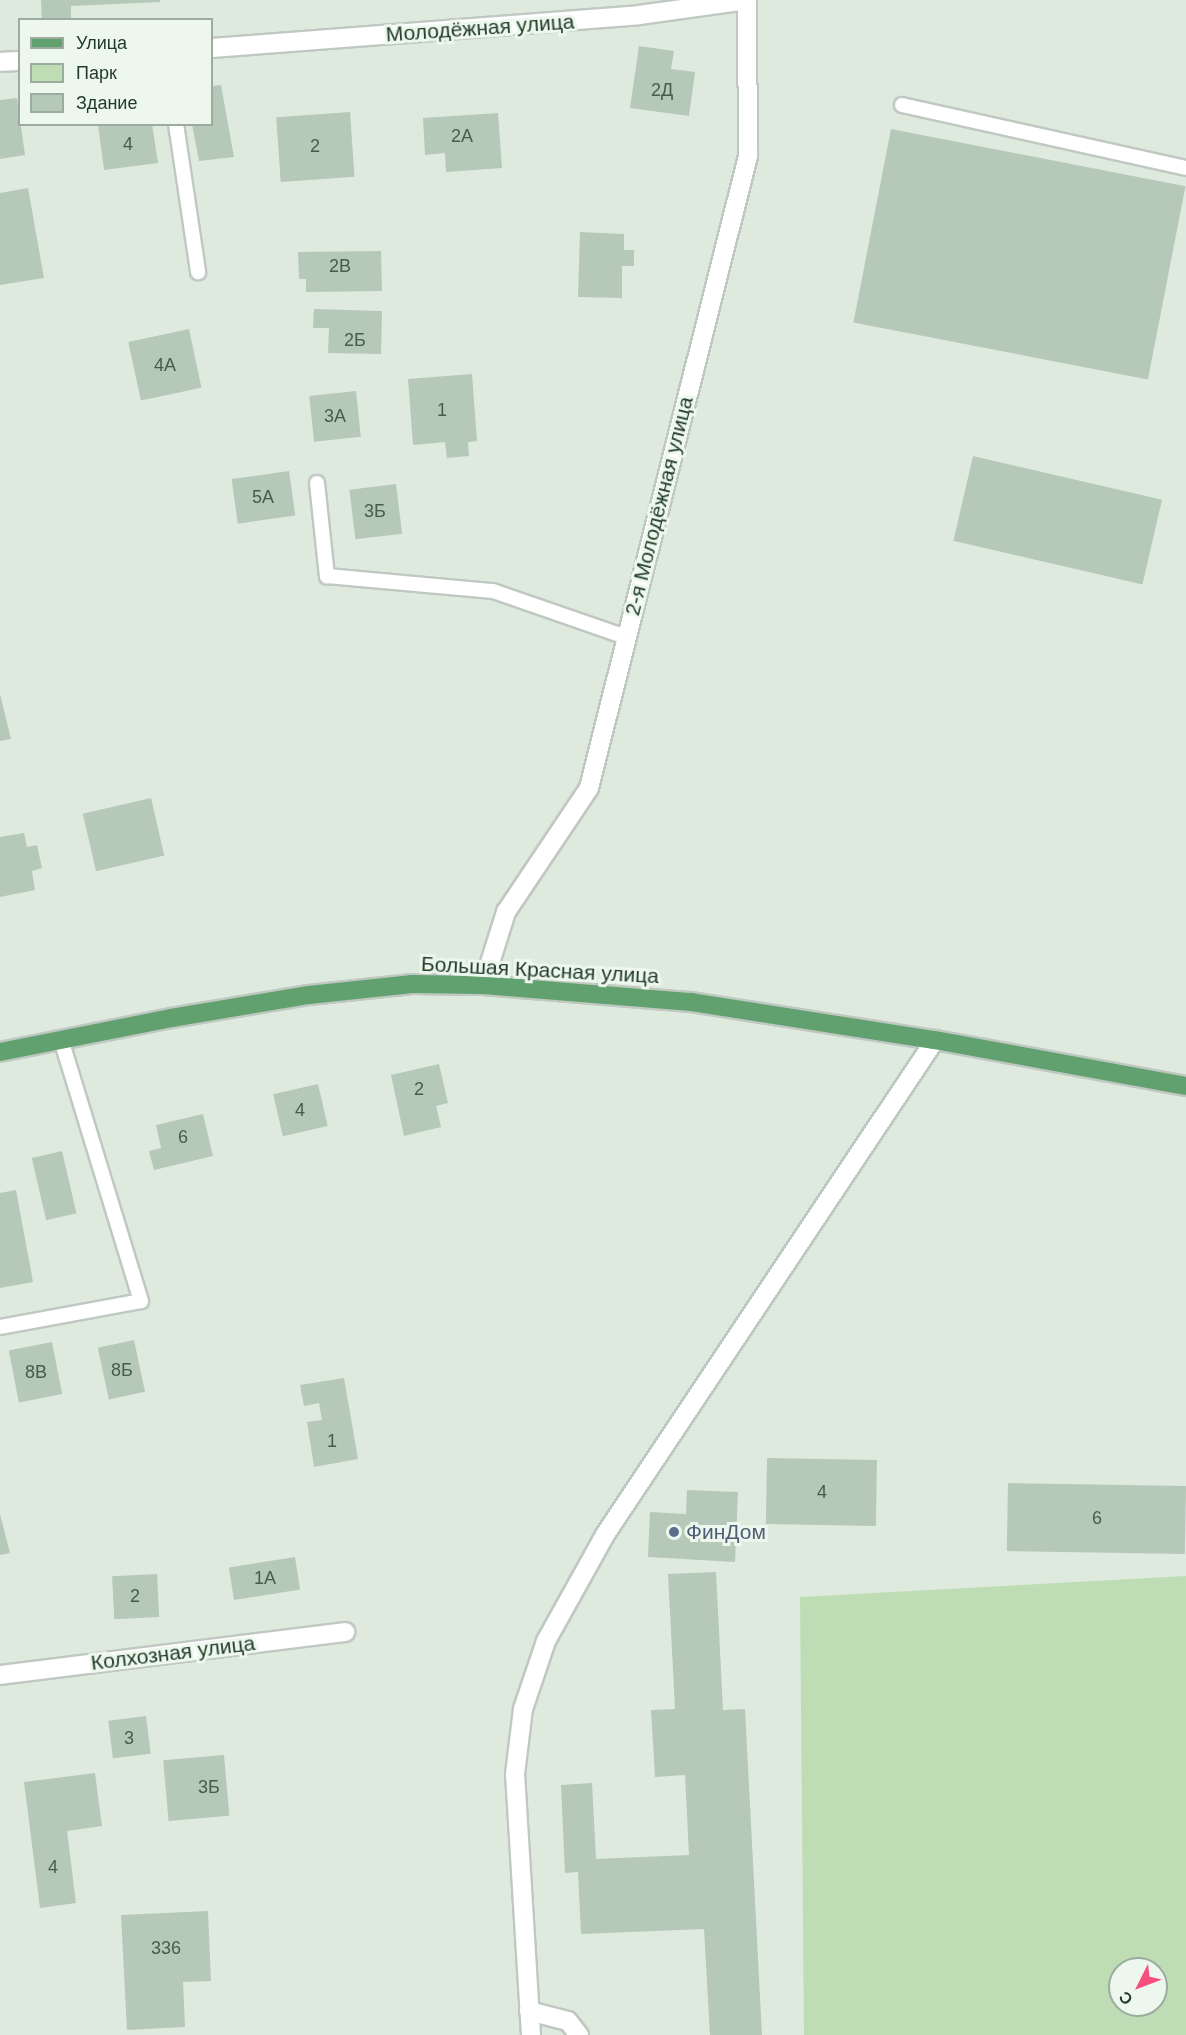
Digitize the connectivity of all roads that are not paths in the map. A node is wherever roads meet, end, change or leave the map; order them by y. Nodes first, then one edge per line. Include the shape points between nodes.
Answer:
1 (747, 0) edge
2 (213, 48) edge
3 (18, 61) edge
4 (0, 63) edge
5 (902, 105) dead end
6 (176, 126) edge
7 (1186, 168) edge
8 (198, 272) dead end
9 (317, 483) dead end
10 (626, 637) junction
11 (483, 985) junction
12 (61, 1039) junction
13 (935, 1040) junction
14 (1, 1049) edge
15 (1182, 1089) edge
16 (0, 1327) edge
17 (345, 1632) dead end
18 (0, 1675) edge
19 (529, 2011) junction
20 (531, 2035) edge
21 (579, 2035) edge

1 - 2 street, Молодёжная улица via 639,15
1 - 10 street, 2-я Молодёжная улица via 748,156
3 - 4 street
5 - 7 lane
6 - 8 lane
9 - 10 lane via 327,576 493,591
10 - 11 street, 2-я Молодёжная улица via 589,788 506,912
11 - 12 main road, Большая Красная улица via 412,984 309,995
11 - 13 main road, Большая Красная улица via 691,1002
12 - 14 main road, Большая Красная улица
12 - 16 lane via 141,1301
13 - 15 main road, Большая Красная улица
13 - 19 street via 605,1535 546,1641 523,1709 515,1774
17 - 18 street, Колхозная улица
19 - 20 street
19 - 21 street via 568,2020

